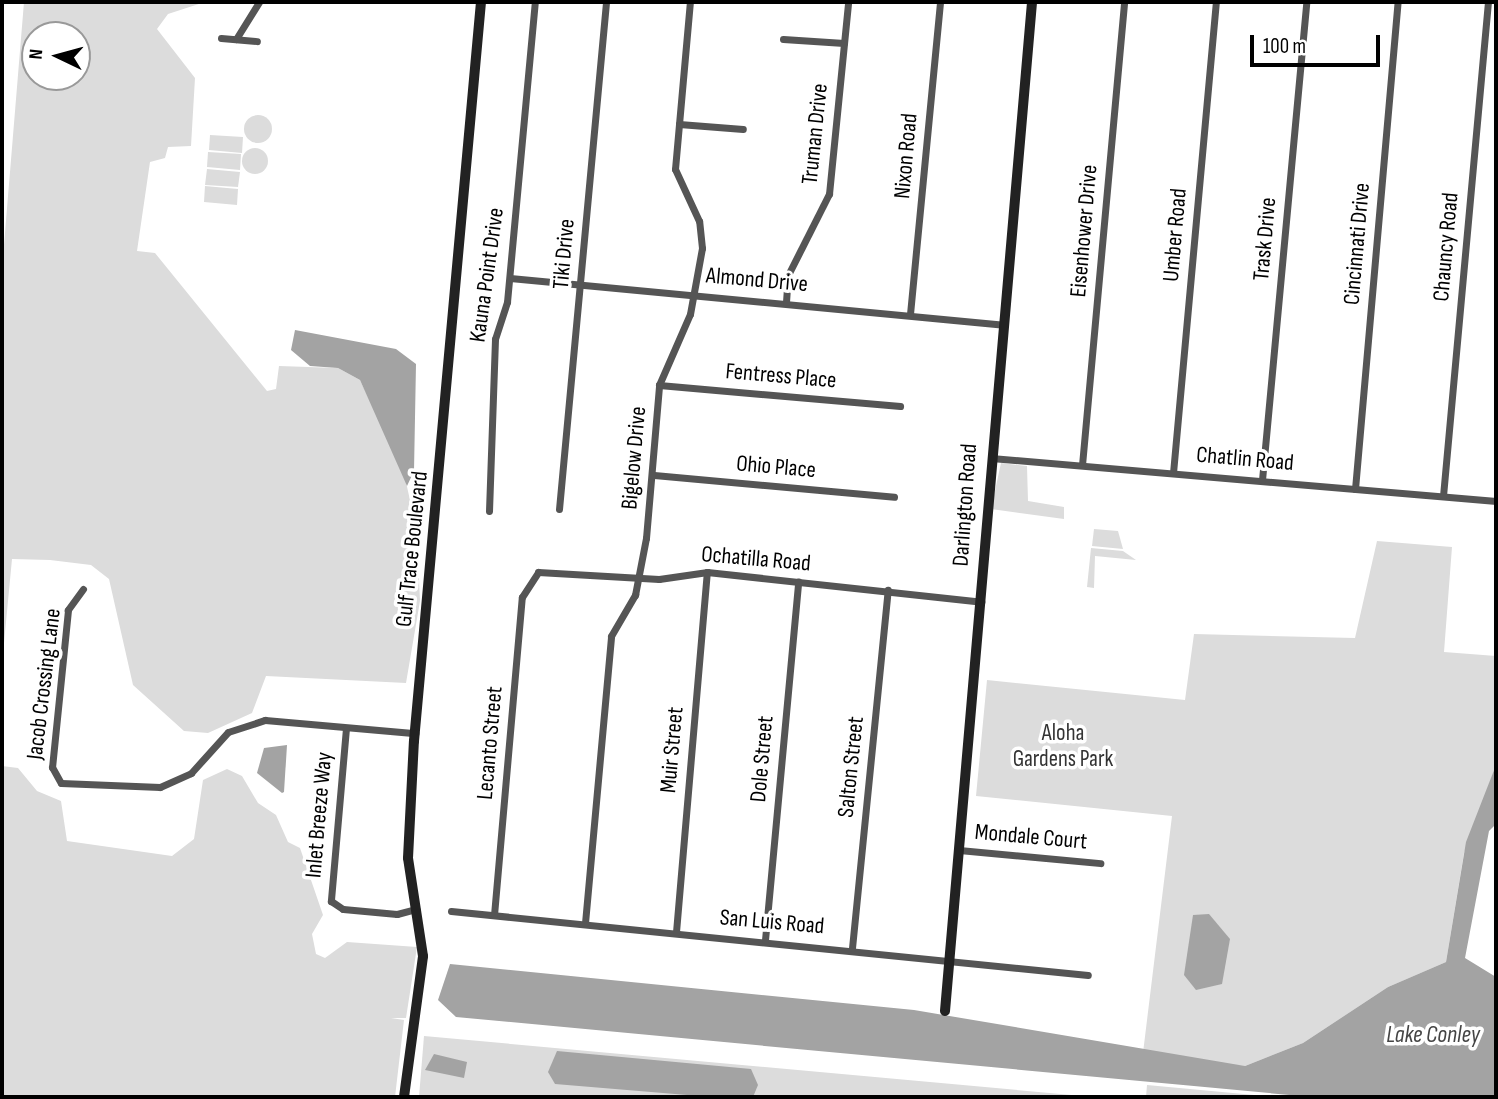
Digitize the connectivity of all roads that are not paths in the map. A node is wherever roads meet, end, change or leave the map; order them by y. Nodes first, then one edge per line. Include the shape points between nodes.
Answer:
1 (259, 2) edge
2 (481, 2) edge
3 (535, 2) edge
4 (606, 2) edge
5 (690, 2) edge
6 (848, 2) edge
7 (940, 2) edge
8 (1032, 2) edge
9 (1124, 2) edge
10 (1216, 2) edge
11 (1306, 2) edge
12 (1398, 2) edge
13 (1488, 2) edge
14 (221, 38) dead end
15 (783, 38) dead end
16 (236, 39) junction
17 (257, 41) dead end
18 (844, 43) junction
19 (679, 124) junction
20 (743, 129) dead end
21 (510, 278) junction
22 (581, 284) junction
23 (696, 294) junction
24 (786, 302) junction
25 (910, 314) junction
26 (1001, 324) junction
27 (659, 385) junction
28 (900, 406) dead end
29 (989, 457) junction
30 (1082, 465) junction
31 (1172, 472) junction
32 (654, 475) junction
33 (1262, 480) junction
34 (1355, 489) junction
35 (1443, 496) junction
36 (894, 497) dead end
37 (1496, 501) edge
38 (559, 509) dead end
39 (489, 511) dead end
40 (708, 572) junction
41 (532, 578) joint
42 (636, 578) junction
43 (797, 582) junction
44 (83, 589) dead end
45 (888, 590) junction
46 (981, 602) junction
47 (346, 728) junction
48 (415, 733) junction
49 (959, 850) junction
50 (1100, 863) dead end
51 (416, 909) junction
52 (451, 911) dead end
53 (495, 915) junction
54 (585, 923) junction
55 (676, 932) junction
56 (765, 940) junction
57 (852, 948) junction
58 (949, 958) junction
59 (1088, 975) dead end
60 (945, 1011) dead end
61 (404, 1097) edge

1 - 16 street
2 - 48 street, Gulf Trace Boulevard
3 - 21 street, Kauna Point Drive
4 - 22 street, Tiki Drive
5 - 19 street, Bigelow Drive
6 - 18 street, Truman Drive
7 - 25 street, Nixon Road
8 - 26 street, Darlington Road
9 - 30 street, Eisenhower Drive
10 - 31 street, Umber Road
11 - 33 street, Trask Drive
12 - 34 street, Cincinnati Drive
13 - 35 street, Chauncy Road
14 - 16 street
15 - 18 street
16 - 17 street
18 - 24 street, Truman Drive via 829,194 788,275
19 - 20 street
19 - 23 street, Bigelow Drive via 675,169 702,236
21 - 22 street, Almond Drive
21 - 39 street, Kauna Point Drive via 495,339
22 - 23 street, Almond Drive
22 - 38 street, Tiki Drive
23 - 24 street, Almond Drive
23 - 27 street, Bigelow Drive
24 - 25 street, Almond Drive
25 - 26 street, Almond Drive
26 - 29 street, Darlington Road
27 - 28 street, Fentress Place
27 - 32 street, Bigelow Drive
29 - 30 street, Chatlin Road
29 - 46 street, Darlington Road
30 - 31 street, Chatlin Road
31 - 33 street, Chatlin Road
32 - 36 street, Ohio Place
32 - 42 street, Bigelow Drive
33 - 34 street, Chatlin Road
34 - 35 street, Chatlin Road
35 - 37 street, Chatlin Road
40 - 42 street, Ochatilla Road
40 - 43 street, Ochatilla Road
40 - 55 street, Muir Street
41 - 42 street, Ochatilla Road via 547,570
41 - 53 street, Lecanto Street via 522,597
42 - 54 street, Bigelow Drive via 630,608 609,648
43 - 45 street, Ochatilla Road
43 - 56 street, Dole Street
44 - 47 street, Jacob Crossing Lane via 68,610 52,767 61,783 160,787 191,773 228,732 265,720
45 - 46 street, Ochatilla Road
45 - 57 street, Salton Street
46 - 49 street, Darlington Road
47 - 48 street, Jacob Crossing Lane
47 - 51 street, Inlet Breeze Way via 331,901 343,909 397,914
48 - 51 street, Gulf Trace Boulevard via 408,836
49 - 50 street, Mondale Court
49 - 58 street, Darlington Road
51 - 61 street, Gulf Trace Boulevard via 424,956
52 - 53 street, San Luis Road
53 - 54 street, San Luis Road
54 - 55 street, San Luis Road
55 - 56 street, San Luis Road
56 - 57 street, San Luis Road
57 - 58 street, San Luis Road
58 - 59 street, San Luis Road
58 - 60 street, Darlington Road

